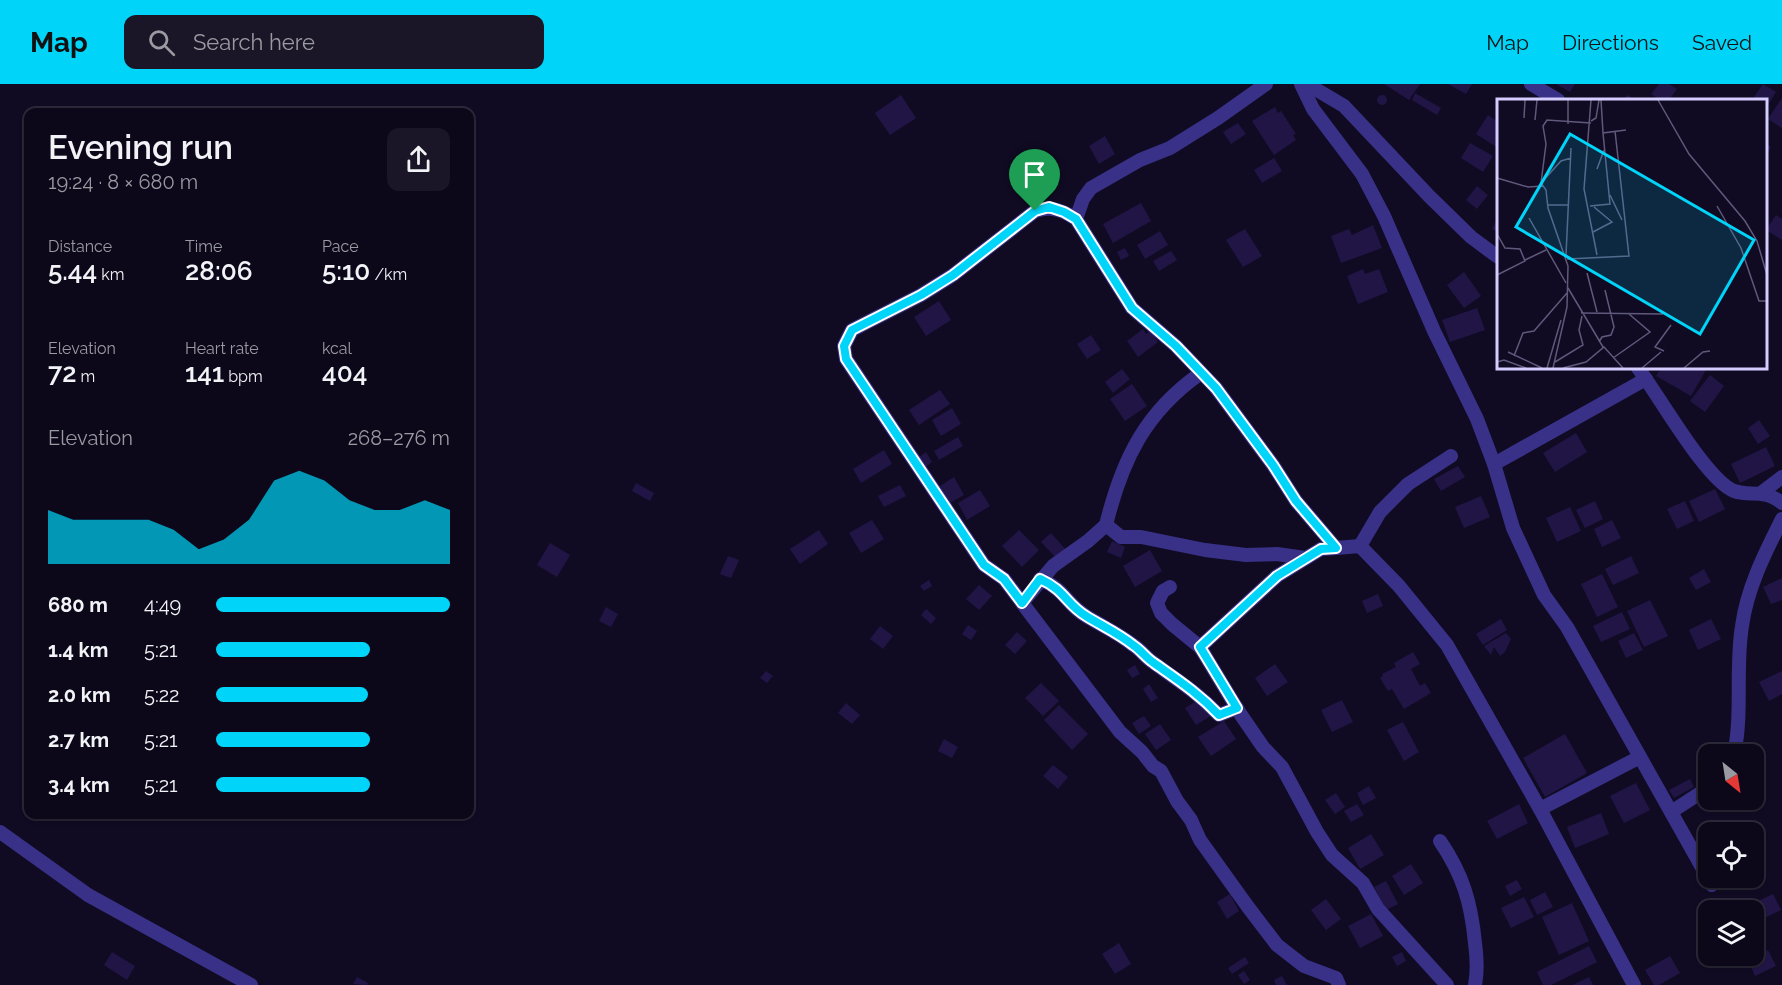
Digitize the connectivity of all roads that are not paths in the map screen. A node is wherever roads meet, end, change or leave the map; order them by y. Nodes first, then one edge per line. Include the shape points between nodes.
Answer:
1 (1266, 84) edge
2 (1301, 84) edge
3 (1308, 84) edge
4 (1531, 84) edge
5 (1556, 99) edge
6 (1076, 219) junction
7 (1497, 256) edge
8 (1201, 373) junction
9 (1642, 373) edge
10 (1451, 456) dead end
11 (1494, 464) junction
12 (1782, 477) edge
13 (1761, 493) junction
14 (1782, 503) edge
15 (1782, 519) edge
16 (1106, 525) junction
17 (1360, 546) junction
18 (1336, 548) junction
19 (1305, 558) junction
20 (1040, 579) junction
21 (1170, 586) dead end
22 (1022, 603) junction
23 (1200, 647) junction
24 (1237, 708) junction
25 (1735, 744) edge
26 (1640, 757) junction
27 (1698, 794) edge
28 (1540, 809) junction
29 (1671, 812) junction
30 (0, 832) edge
31 (1440, 841) dead end
32 (1698, 860) edge
33 (251, 985) edge
34 (1339, 985) edge
35 (1447, 985) edge
36 (1475, 985) edge
37 (1634, 985) edge

1 - 6 street via 1170,148 1091,188
2 - 11 street via 1313,109 1362,174 1384,216
3 - 7 street via 1344,106 1429,196
4 - 5 street
6 - 8 street via 1132,308
6 - 22 street via 1049,207 1035,211 953,275 852,330 844,346 846,359 984,565 1004,579
8 - 16 street via 1182,386 1135,442
8 - 18 street
9 - 11 street
9 - 13 street via 1717,479 1734,491
10 - 17 street via 1407,484 1380,512
11 - 26 street via 1513,528 1544,595 1567,627
12 - 13 street
13 - 14 street
15 - 25 street via 1746,600
16 - 19 street via 1121,537 1246,555
16 - 20 street
17 - 18 street
17 - 28 street via 1447,645
18 - 19 street via 1321,549
19 - 23 street via 1277,576
20 - 22 street
20 - 24 street via 1054,585 1085,616 1136,646 1219,715
21 - 23 street via 1157,603 1161,613
22 - 34 street via 1120,732 1161,771 1200,840 1277,945 1304,966 1336,978
23 - 24 street
24 - 35 street via 1281,767 1332,855 1363,883 1378,909
26 - 28 street
26 - 29 street
27 - 29 street
28 - 37 street
29 - 32 street
30 - 33 street via 88,895
31 - 36 street via 1465,885 1473,915 1478,970

